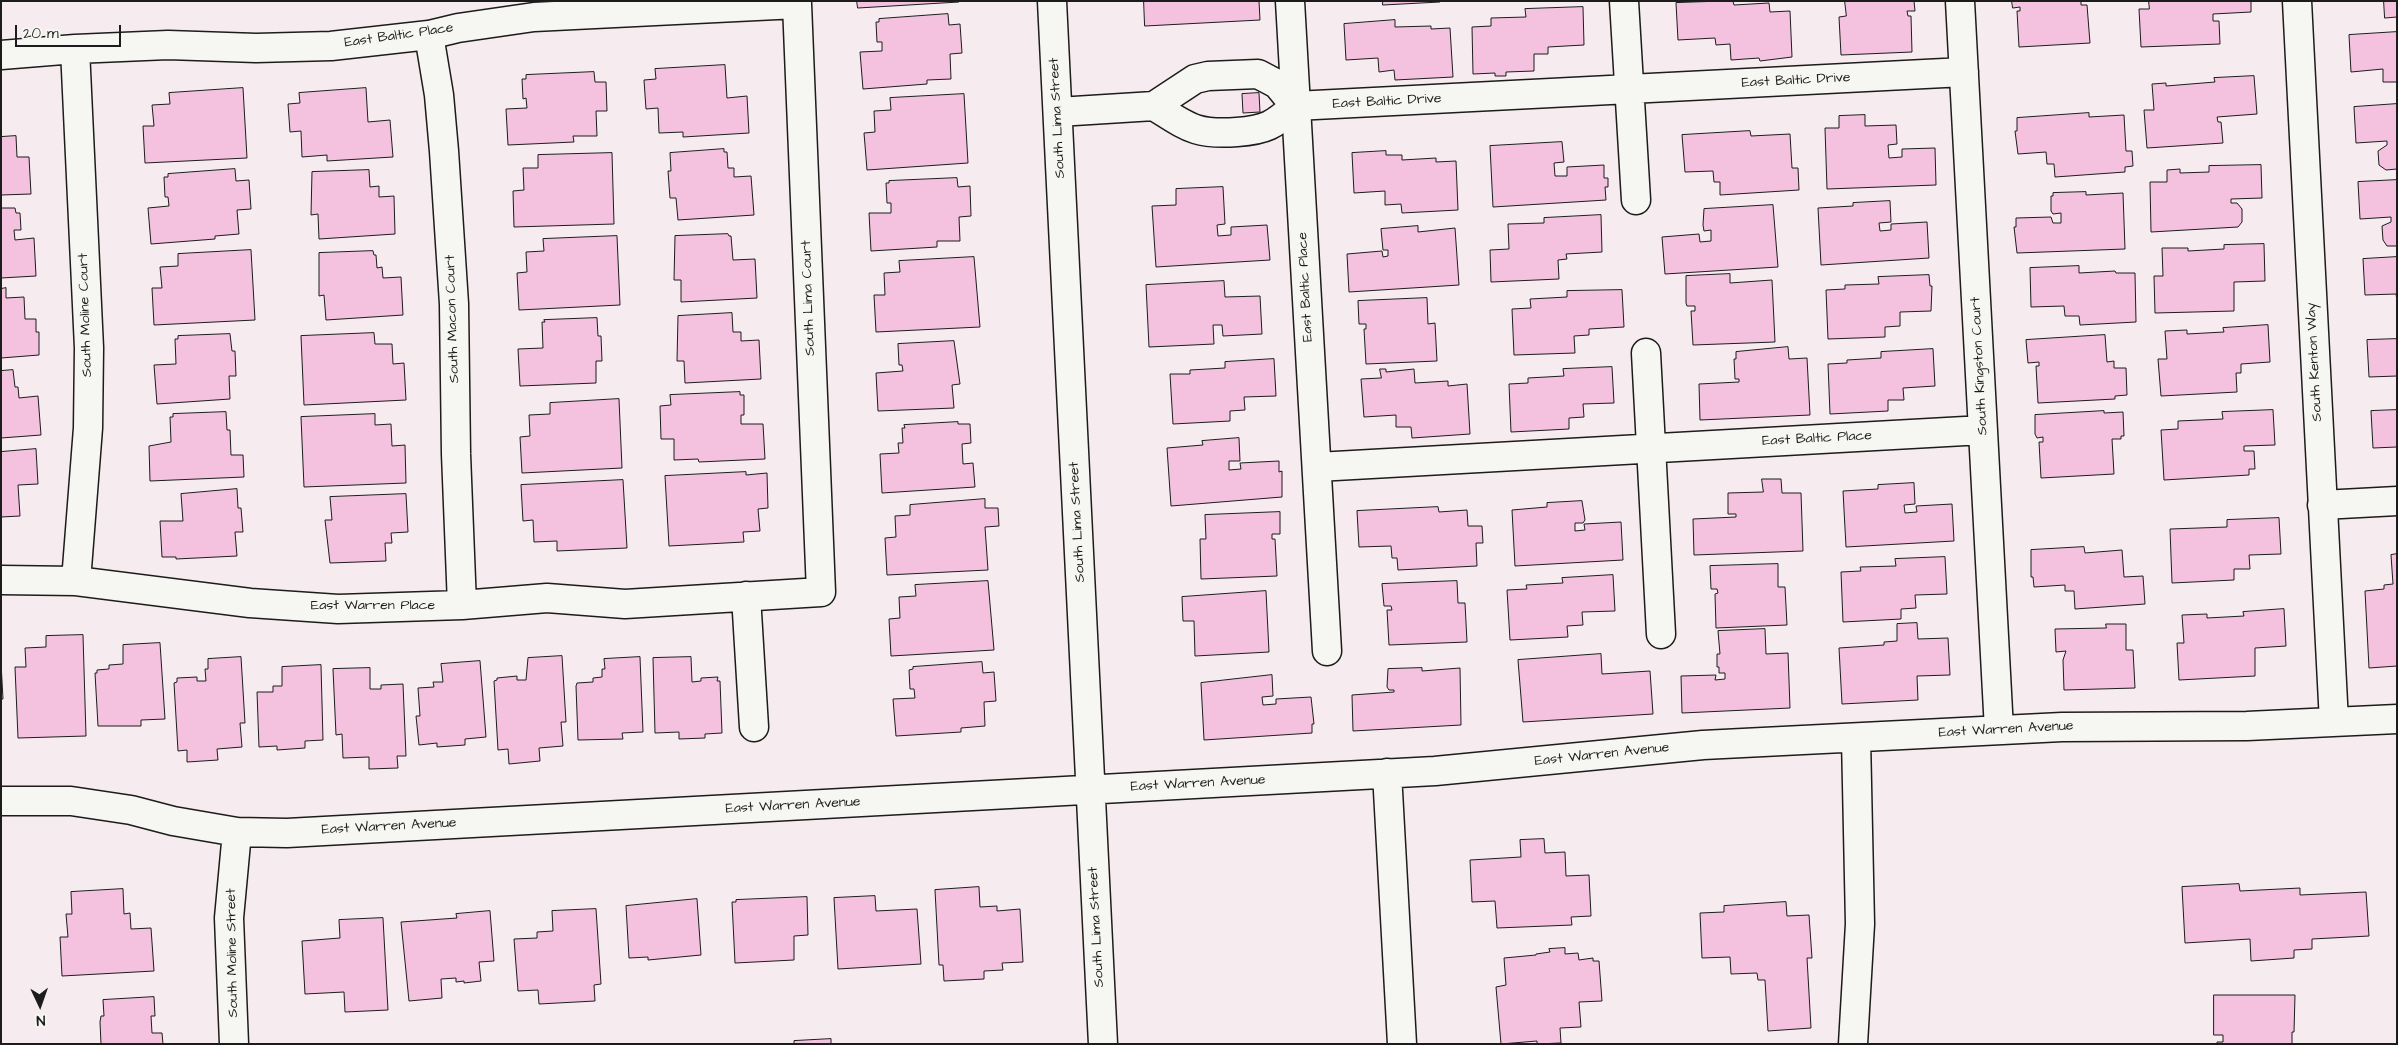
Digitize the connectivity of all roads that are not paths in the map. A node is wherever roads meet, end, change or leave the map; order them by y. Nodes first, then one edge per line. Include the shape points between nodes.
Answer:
1 (1052, 1) edge
2 (1290, 1) edge
3 (1624, 1) edge
4 (1960, 1) edge
5 (2297, 1) edge
6 (797, 4) joint
7 (428, 35) junction
8 (75, 48) junction
9 (1, 55) edge
10 (1964, 72) junction
11 (1628, 91) junction
12 (1154, 106) junction
13 (1296, 106) junction
14 (1058, 112) junction
15 (1636, 200) dead end
16 (1646, 352) dead end
17 (1983, 430) junction
18 (1652, 448) junction
19 (1317, 467) junction
20 (2397, 501) edge
21 (2322, 505) junction
22 (1, 580) edge
23 (76, 582) junction
24 (821, 592) joint
25 (746, 596) junction
26 (462, 605) junction
27 (1661, 634) dead end
28 (1327, 651) dead end
29 (2397, 719) edge
30 (2334, 722) junction
31 (754, 727) dead end
32 (1999, 730) junction
33 (1856, 738) junction
34 (1387, 773) junction
35 (1090, 790) junction
36 (1, 801) edge
37 (237, 832) junction
38 (234, 1044) edge
39 (1103, 1044) edge
40 (1402, 1044) edge
41 (1853, 1044) edge

1 - 14 street, South Lima Street
2 - 13 street
3 - 11 street
4 - 10 street, South Kingston Court
5 - 21 street, South Kenton Way
6 - 7 street, East Baltic Place via 534,17
6 - 24 street, South Lima Court
7 - 8 street, East Baltic Place via 331,46
7 - 26 street, South Macon Court via 439,95 454,304
8 - 9 street, East Baltic Place
8 - 23 street, South Moline Court via 89,348 88,428
10 - 11 street, East Baltic Drive
10 - 17 street, South Kingston Court
11 - 13 street, East Baltic Drive
11 - 15 street
12 - 13 street via 1186,126 1214,134 1268,128
12 - 13 street via 1195,79 1258,74 1277,84
12 - 14 street
13 - 19 street, East Baltic Place
14 - 35 street, South Lima Street
16 - 18 street
17 - 18 street, East Baltic Place
17 - 32 street, South Kingston Court
18 - 19 street, East Baltic Place
18 - 27 street
19 - 28 street, East Baltic Place
20 - 21 street
21 - 30 street, South Kenton Way
22 - 23 street, East Warren Place
23 - 26 street, East Warren Place via 250,603 338,609
24 - 25 street, East Warren Place
25 - 26 street, East Warren Place via 625,604 547,598
25 - 31 street
29 - 30 street, East Warren Avenue
30 - 32 street, East Warren Avenue
32 - 33 street, East Warren Avenue
33 - 34 street, East Warren Avenue via 1703,745
33 - 41 street via 1860,924
34 - 35 street, East Warren Avenue
34 - 40 street
35 - 37 street, East Warren Avenue via 287,833
35 - 39 street, South Lima Street
36 - 37 street, East Warren Avenue via 95,804
37 - 38 street, South Moline Street via 230,918

